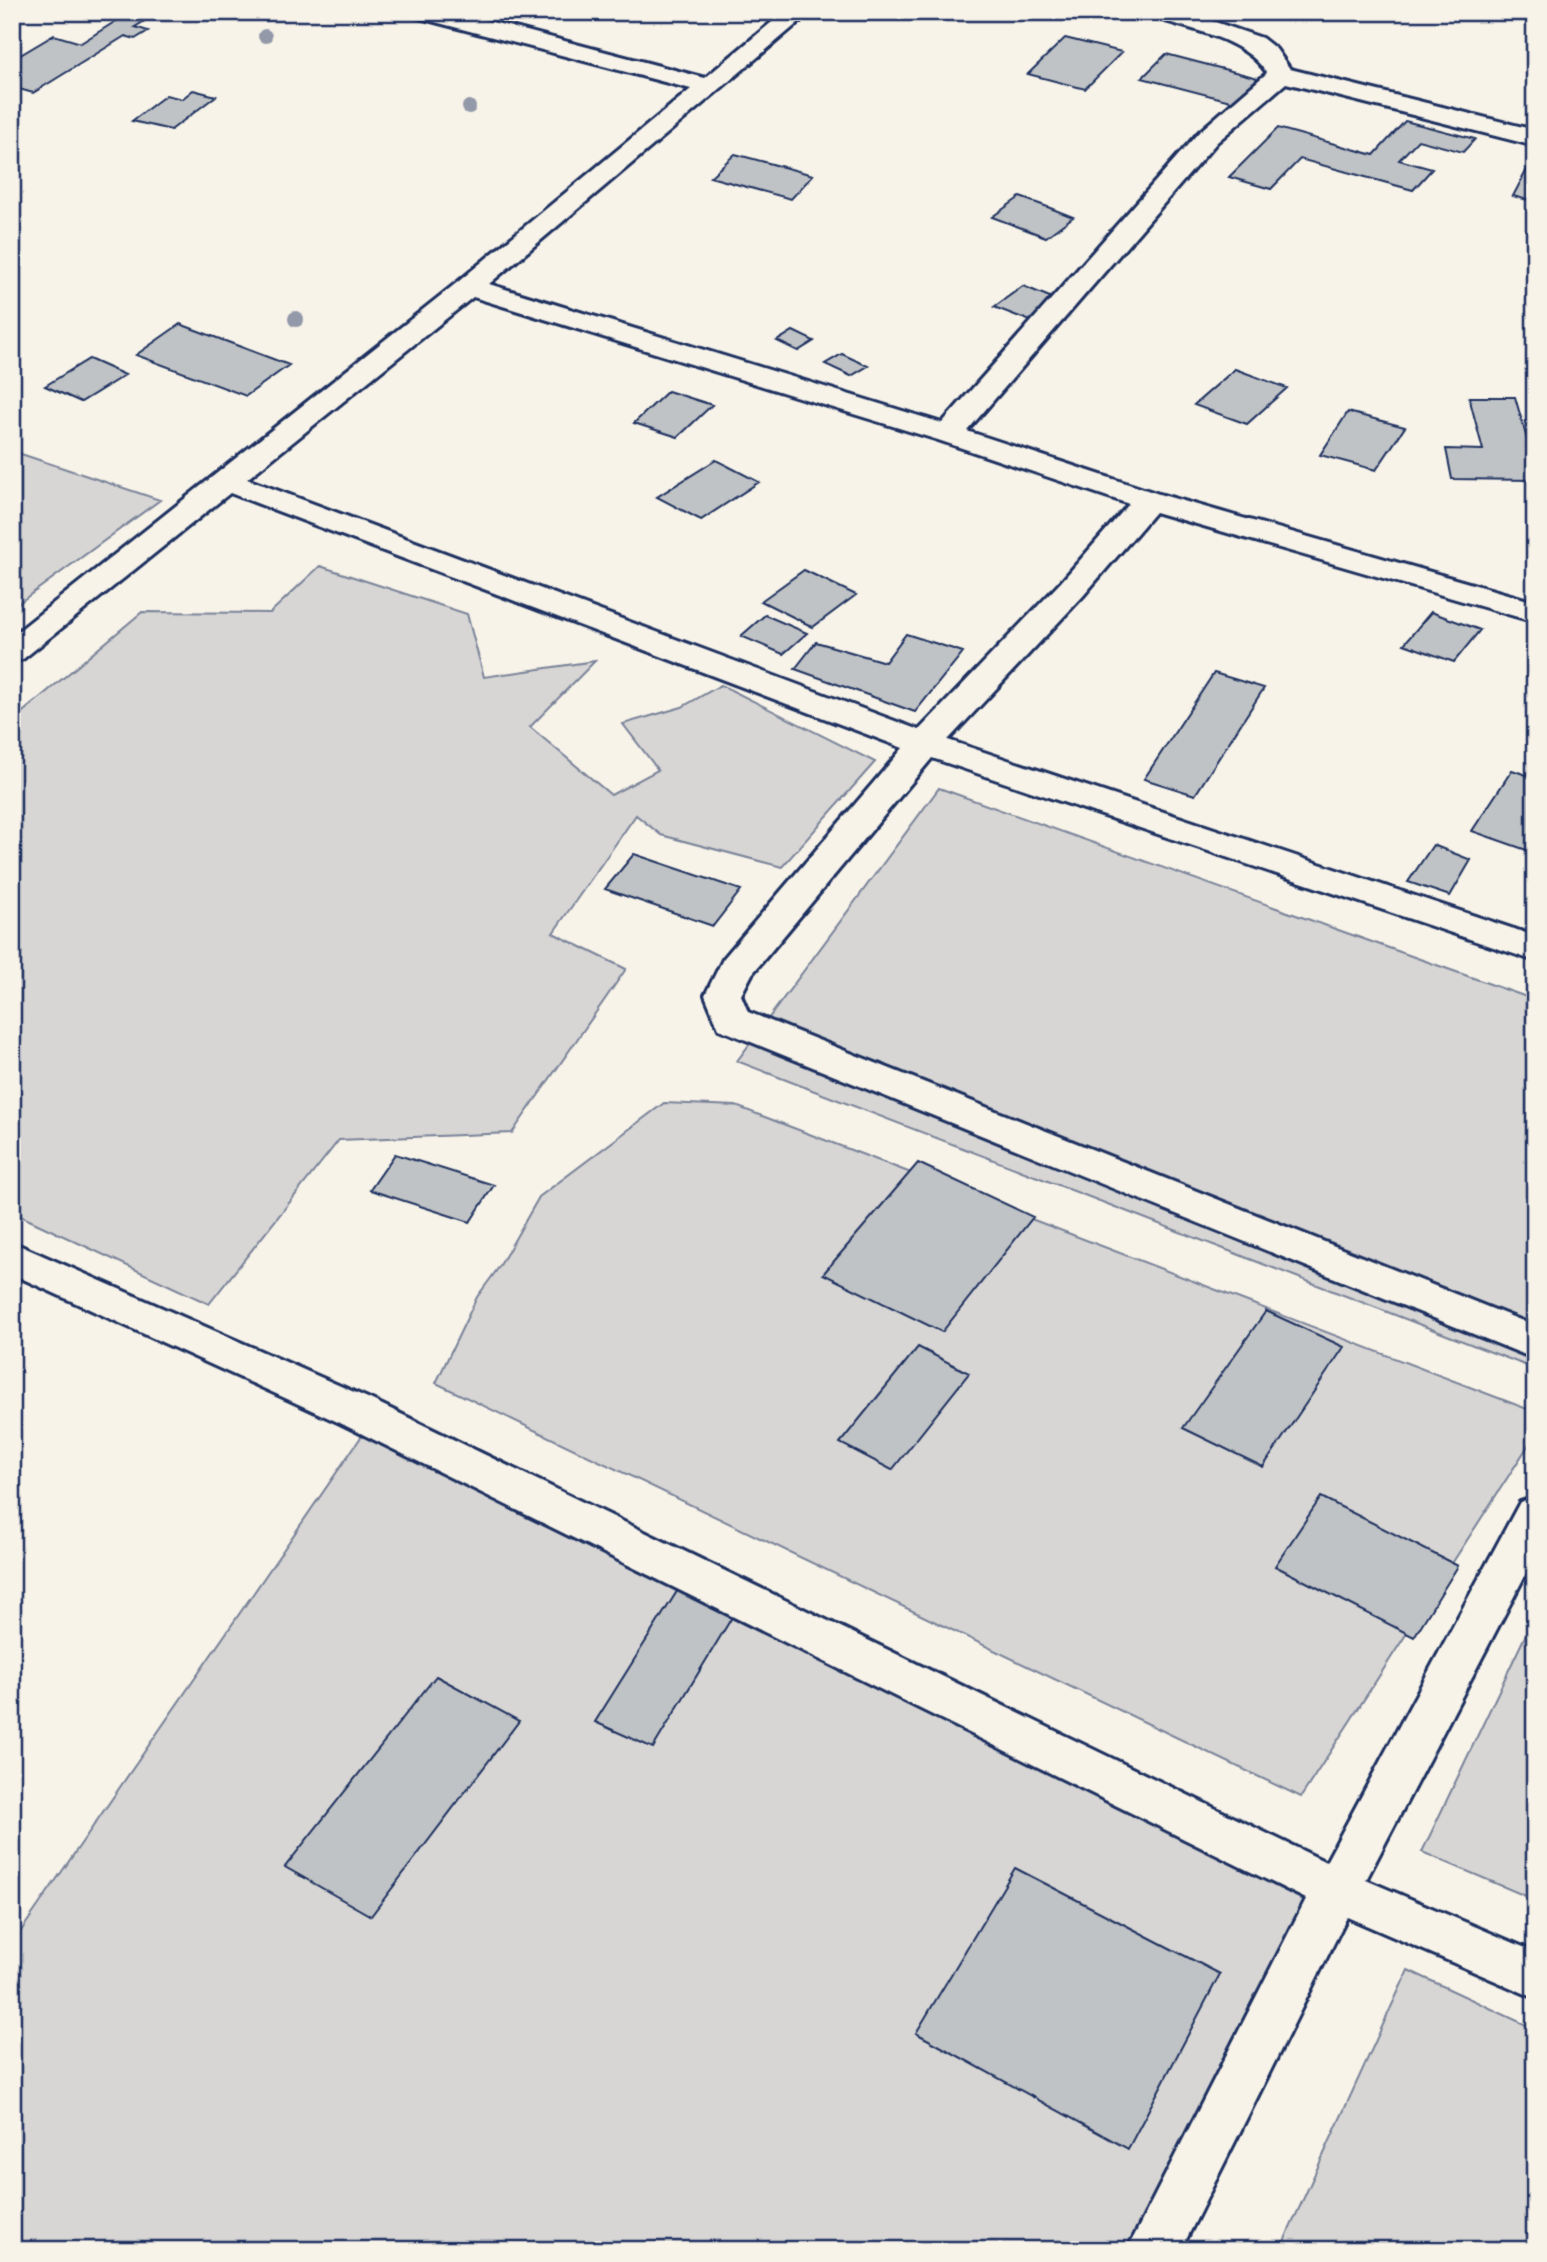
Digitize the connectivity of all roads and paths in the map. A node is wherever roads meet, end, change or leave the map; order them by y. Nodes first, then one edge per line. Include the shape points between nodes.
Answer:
1 (425, 12) edge
2 (799, 12) edge
3 (1161, 12) edge
4 (1282, 74) junction
5 (707, 86) junction
6 (1535, 138) edge
7 (469, 286) junction
8 (948, 434) junction
9 (228, 482) junction
10 (1148, 500) junction
11 (1535, 612) edge
12 (12, 652) edge
13 (925, 744) junction
14 (1535, 949) edge
15 (12, 1257) edge
16 (1535, 1343) edge
17 (1535, 1514) edge
18 (1336, 1889) junction
19 (1535, 1975) edge
20 (1153, 2250) edge

1 - 5 street
2 - 5 street
3 - 4 street via 1254,43
4 - 6 street
4 - 8 street via 1208,137
5 - 7 street
7 - 8 street
7 - 9 street
8 - 10 street
9 - 12 street
9 - 13 street
10 - 11 street
10 - 13 street via 1072,589
13 - 14 street
13 - 16 street via 736,968 723,995 733,1020
15 - 18 street via 355,1411
17 - 18 street
18 - 19 street
18 - 20 street

